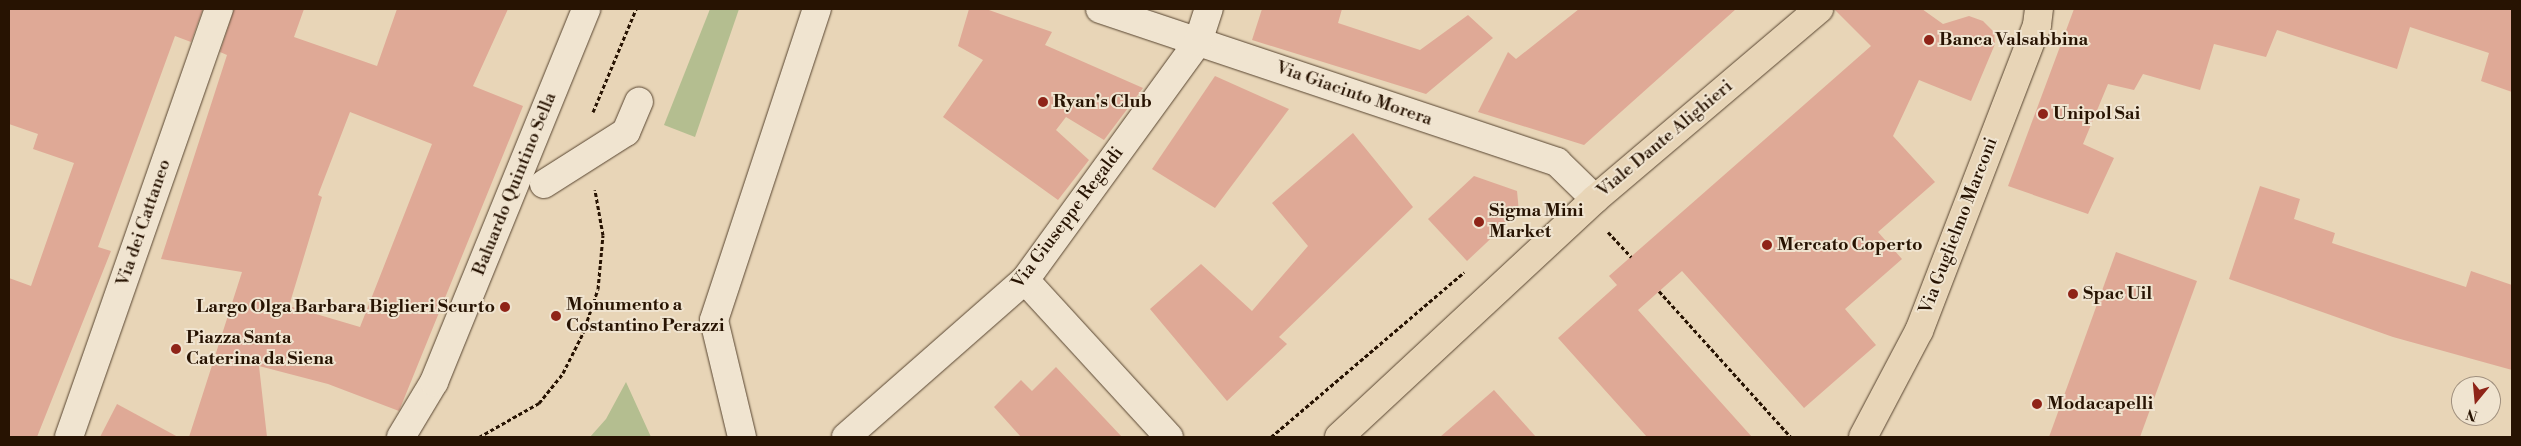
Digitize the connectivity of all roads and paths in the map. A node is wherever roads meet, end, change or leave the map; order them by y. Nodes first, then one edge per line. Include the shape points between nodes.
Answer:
1 (218, 9) edge
2 (586, 9) edge
3 (636, 9) edge
4 (817, 9) edge
5 (1100, 9) edge
6 (1209, 9) edge
7 (1819, 9) edge
8 (2038, 9) edge
9 (1198, 42) junction
10 (639, 102) dead end
11 (589, 155) junction
12 (544, 184) dead end
13 (1595, 199) junction
14 (1615, 226) dead end
15 (1631, 258) dead end
16 (1025, 280) junction
17 (1659, 291) dead end
18 (68, 437) edge
19 (401, 437) edge
20 (479, 437) edge
21 (742, 437) edge
22 (846, 437) edge
23 (1169, 437) edge
24 (1339, 437) edge
25 (1791, 437) edge
26 (1863, 437) edge

1 - 18 street, Via dei Cattaneo
2 - 19 street, Baluardo Quintino Sella via 434,382
3 - 11 path via 594,111 588,134
4 - 21 street via 714,320
5 - 9 street, Via Giacinto Morera
6 - 9 street, Via Giuseppe Regaldi
7 - 13 main road, Viale Dante Alighieri
8 - 26 main road, Via Guglielmo Marconi via 2037,25 1918,331
9 - 13 street, Via Giacinto Morera via 1557,162
9 - 16 street, Via Giuseppe Regaldi
10 - 11 street via 626,132
11 - 12 street
11 - 20 path via 603,235 598,289 583,333 562,373 539,403
13 - 24 main road, Viale Dante Alighieri
14 - 15 path via 1608,232
16 - 22 street, Via Giuseppe Regaldi
16 - 23 street
17 - 25 path

